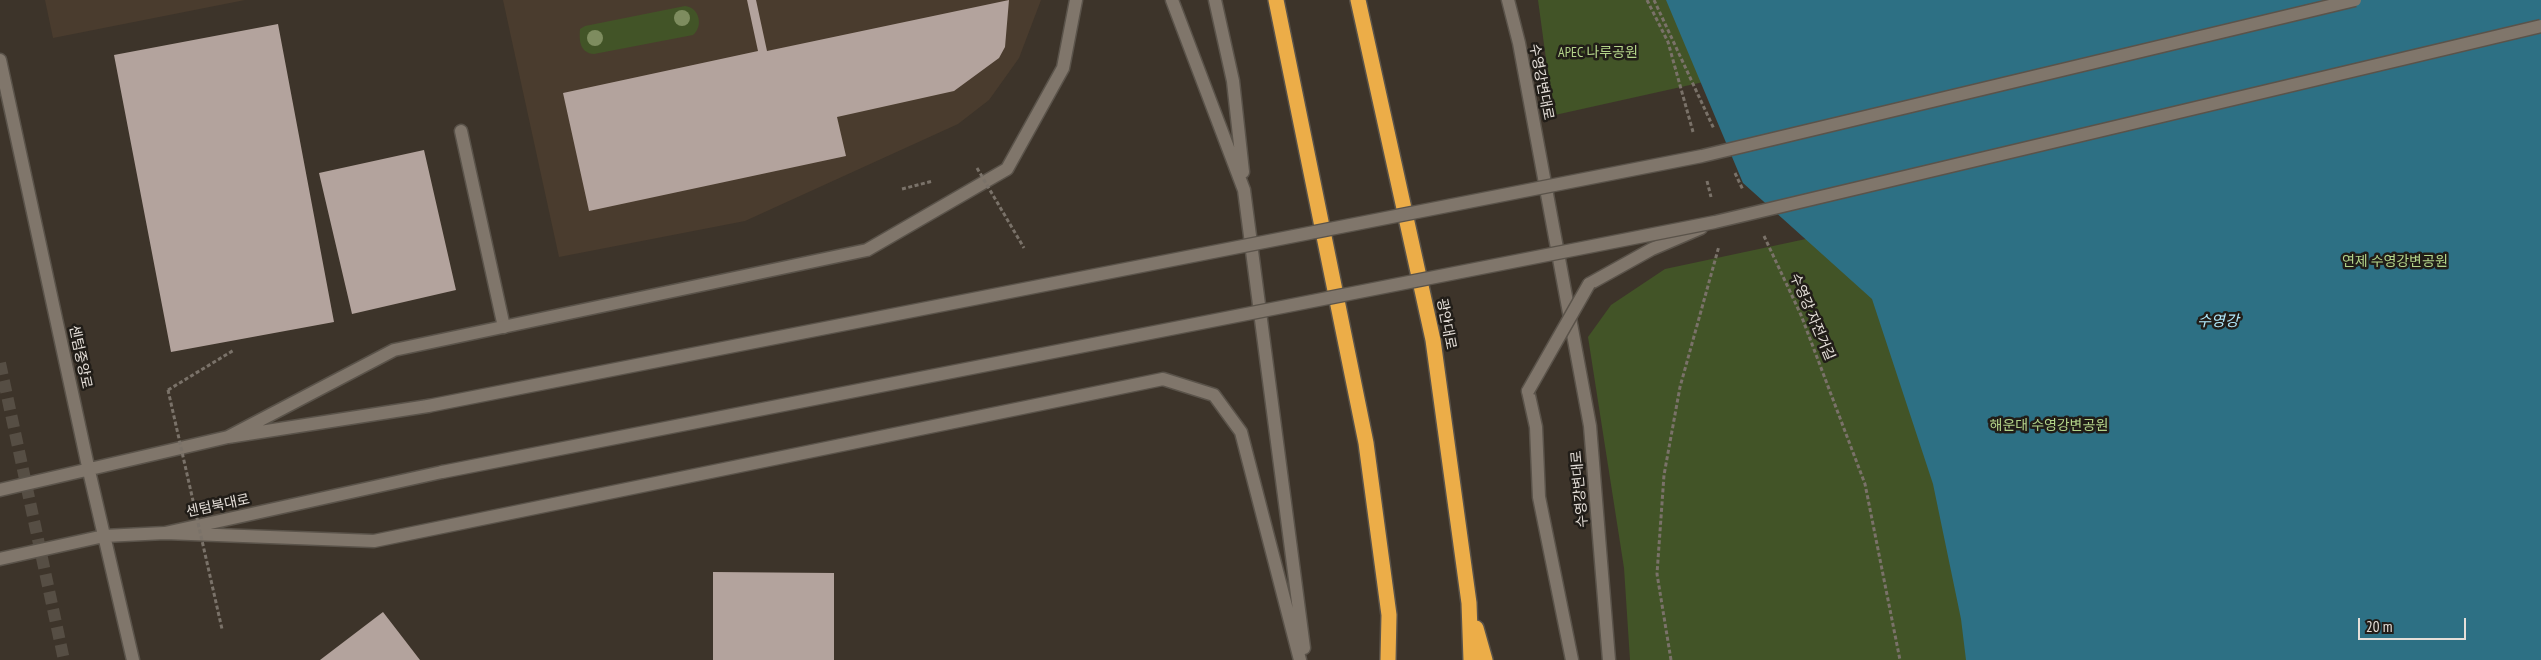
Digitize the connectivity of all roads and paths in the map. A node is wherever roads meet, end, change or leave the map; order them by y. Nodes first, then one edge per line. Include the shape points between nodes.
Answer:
1 (1076, 0) edge
2 (1172, 0) edge
3 (1215, 0) edge
4 (1276, 0) edge
5 (1358, 0) edge
6 (1508, 0) edge
7 (1646, 0) edge
8 (1654, 0) edge
9 (2355, 0) edge
10 (2541, 26) edge
11 (0, 60) edge
12 (461, 131) dead end
13 (1694, 134) dead end
14 (1717, 135) dead end
15 (977, 168) dead end
16 (1734, 171) dead end
17 (1707, 180) dead end
18 (1244, 190) junction
19 (1746, 198) dead end
20 (1712, 199) dead end
21 (1715, 222) junction
22 (1763, 234) dead end
23 (1720, 245) dead end
24 (1024, 248) dead end
25 (504, 327) junction
26 (234, 350) dead end
27 (228, 437) junction
28 (89, 470) junction
29 (0, 490) edge
30 (165, 533) junction
31 (104, 536) junction
32 (0, 559) edge
33 (1469, 603) junction
34 (222, 629) dead end
35 (133, 660) edge
36 (1300, 660) edge
37 (1306, 660) edge
38 (1388, 660) edge
39 (1471, 660) edge
40 (1485, 660) edge
41 (1572, 660) edge
42 (1609, 660) edge
43 (1671, 660) edge
44 (1900, 660) edge

1 - 25 main road via 1063,68 1007,168 867,250
2 - 18 main road
3 - 18 main road via 1233,81
4 - 38 highway via 1366,443 1389,615
5 - 33 highway, 광안대로 via 1433,340
6 - 42 main road, 수영강변대로 via 1519,43 1590,426
7 - 13 path via 1668,42
8 - 14 path
9 - 27 main road, bridge via 1702,156 428,406
10 - 21 main road, bridge
11 - 28 main road, 센텀중앙로
12 - 25 main road
15 - 24 path, bridge
16 - 19 path
17 - 20 path
18 - 37 main road
21 - 30 main road, 센텀북대로, bridge via 442,472
21 - 41 main road, bridge via 1652,249 1589,284 1528,391 1536,427 1539,497
22 - 44 path, 수영강 자전거길 via 1801,315 1865,484
23 - 43 path via 1680,387 1664,475 1657,574
25 - 27 main road via 394,350
26 - 34 path, bridge via 168,390
27 - 28 main road
28 - 29 main road
28 - 31 main road, 센텀중앙로
30 - 31 main road, 센텀북대로
30 - 36 main road via 374,540 1162,379 1214,395 1241,432
31 - 32 main road, 센텀북대로
31 - 35 main road, 센텀중앙로
33 - 39 highway, 광안대로
33 - 40 highway

